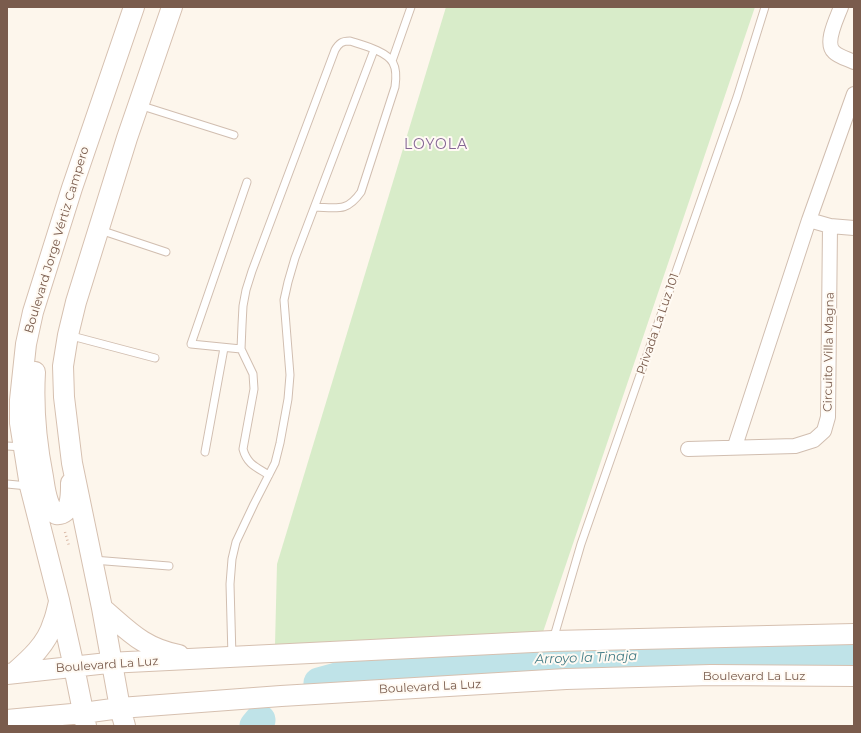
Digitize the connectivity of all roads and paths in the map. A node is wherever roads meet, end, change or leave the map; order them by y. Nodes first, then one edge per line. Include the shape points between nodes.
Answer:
1 (134, 7) edge
2 (172, 7) edge
3 (411, 7) edge
4 (765, 7) edge
5 (841, 7) edge
6 (374, 50) junction
7 (392, 61) junction
8 (854, 62) edge
9 (854, 94) edge
10 (138, 104) junction
11 (234, 135) dead end
12 (247, 182) dead end
13 (315, 207) junction
14 (809, 220) junction
15 (830, 226) junction
16 (854, 228) edge
17 (98, 230) junction
18 (166, 252) dead end
19 (33, 312) junction
20 (68, 335) junction
21 (224, 348) junction
22 (241, 349) junction
23 (155, 358) dead end
24 (15, 446) edge
25 (735, 446) junction
26 (688, 448) dead end
27 (205, 452) dead end
28 (72, 463) junction
29 (269, 475) junction
30 (7, 484) edge
31 (30, 486) junction
32 (60, 514) junction
33 (70, 552) dead end
34 (92, 560) junction
35 (169, 566) dead end
36 (59, 600) junction
37 (102, 608) junction
38 (854, 634) edge
39 (553, 641) junction
40 (232, 657) junction
41 (197, 659) junction
42 (113, 663) junction
43 (74, 667) junction
44 (11, 673) edge
45 (854, 676) edge
46 (123, 717) edge
47 (7, 720) edge
48 (84, 720) edge

1 - 19 main road, Boulevard Jorge Vértiz Campero
2 - 10 main road
3 - 7 lane
4 - 39 lane, Privada La Luz 101 via 737,97 581,544
5 - 8 street via 831,34 830,48
6 - 7 lane
6 - 13 lane
6 - 22 lane via 350,40 343,41 335,50 246,290
7 - 13 lane via 396,76 395,88 361,192 354,202 346,206
9 - 14 street
10 - 11 lane
10 - 17 main road
12 - 21 lane via 191,344
13 - 29 lane via 288,282 285,319 290,375 288,399 280,443
14 - 15 street
14 - 25 street
15 - 16 street
15 - 25 street, Circuito Villa Magna via 828,417 824,431 814,440 795,446
17 - 18 lane
17 - 20 main road
19 - 24 main road, Boulevard Jorge Vértiz Campero via 26,344 20,423
19 - 32 main road via 38,342 34,391 37,442 50,507 56,514
20 - 23 lane
20 - 28 main road via 63,366
21 - 22 lane
21 - 27 lane
22 - 29 lane via 253,374 254,389 243,449 249,463
24 - 31 main road, Boulevard Jorge Vértiz Campero
25 - 26 street, Circuito Villa Magna
28 - 32 main road via 68,507
28 - 34 main road
29 - 40 lane via 236,542 232,559
30 - 31 lane
31 - 36 main road, Boulevard Jorge Vértiz Campero
32 - 33 path
34 - 35 lane
34 - 37 main road
36 - 43 main road, Boulevard Jorge Vértiz Campero
36 - 44 main road via 53,624 45,640 32,658
37 - 41 main road via 144,643 162,652
37 - 42 main road
38 - 39 main road, Boulevard La Luz
39 - 40 main road, Boulevard La Luz
40 - 41 main road, Boulevard La Luz
41 - 42 main road, Boulevard La Luz
42 - 43 main road, Boulevard La Luz
42 - 46 main road
43 - 44 main road, Boulevard La Luz
43 - 48 main road, Boulevard Jorge Vértiz Campero
45 - 46 main road, Boulevard La Luz via 711,675 566,679 281,696
46 - 48 main road, Boulevard La Luz
47 - 48 main road, Boulevard La Luz

